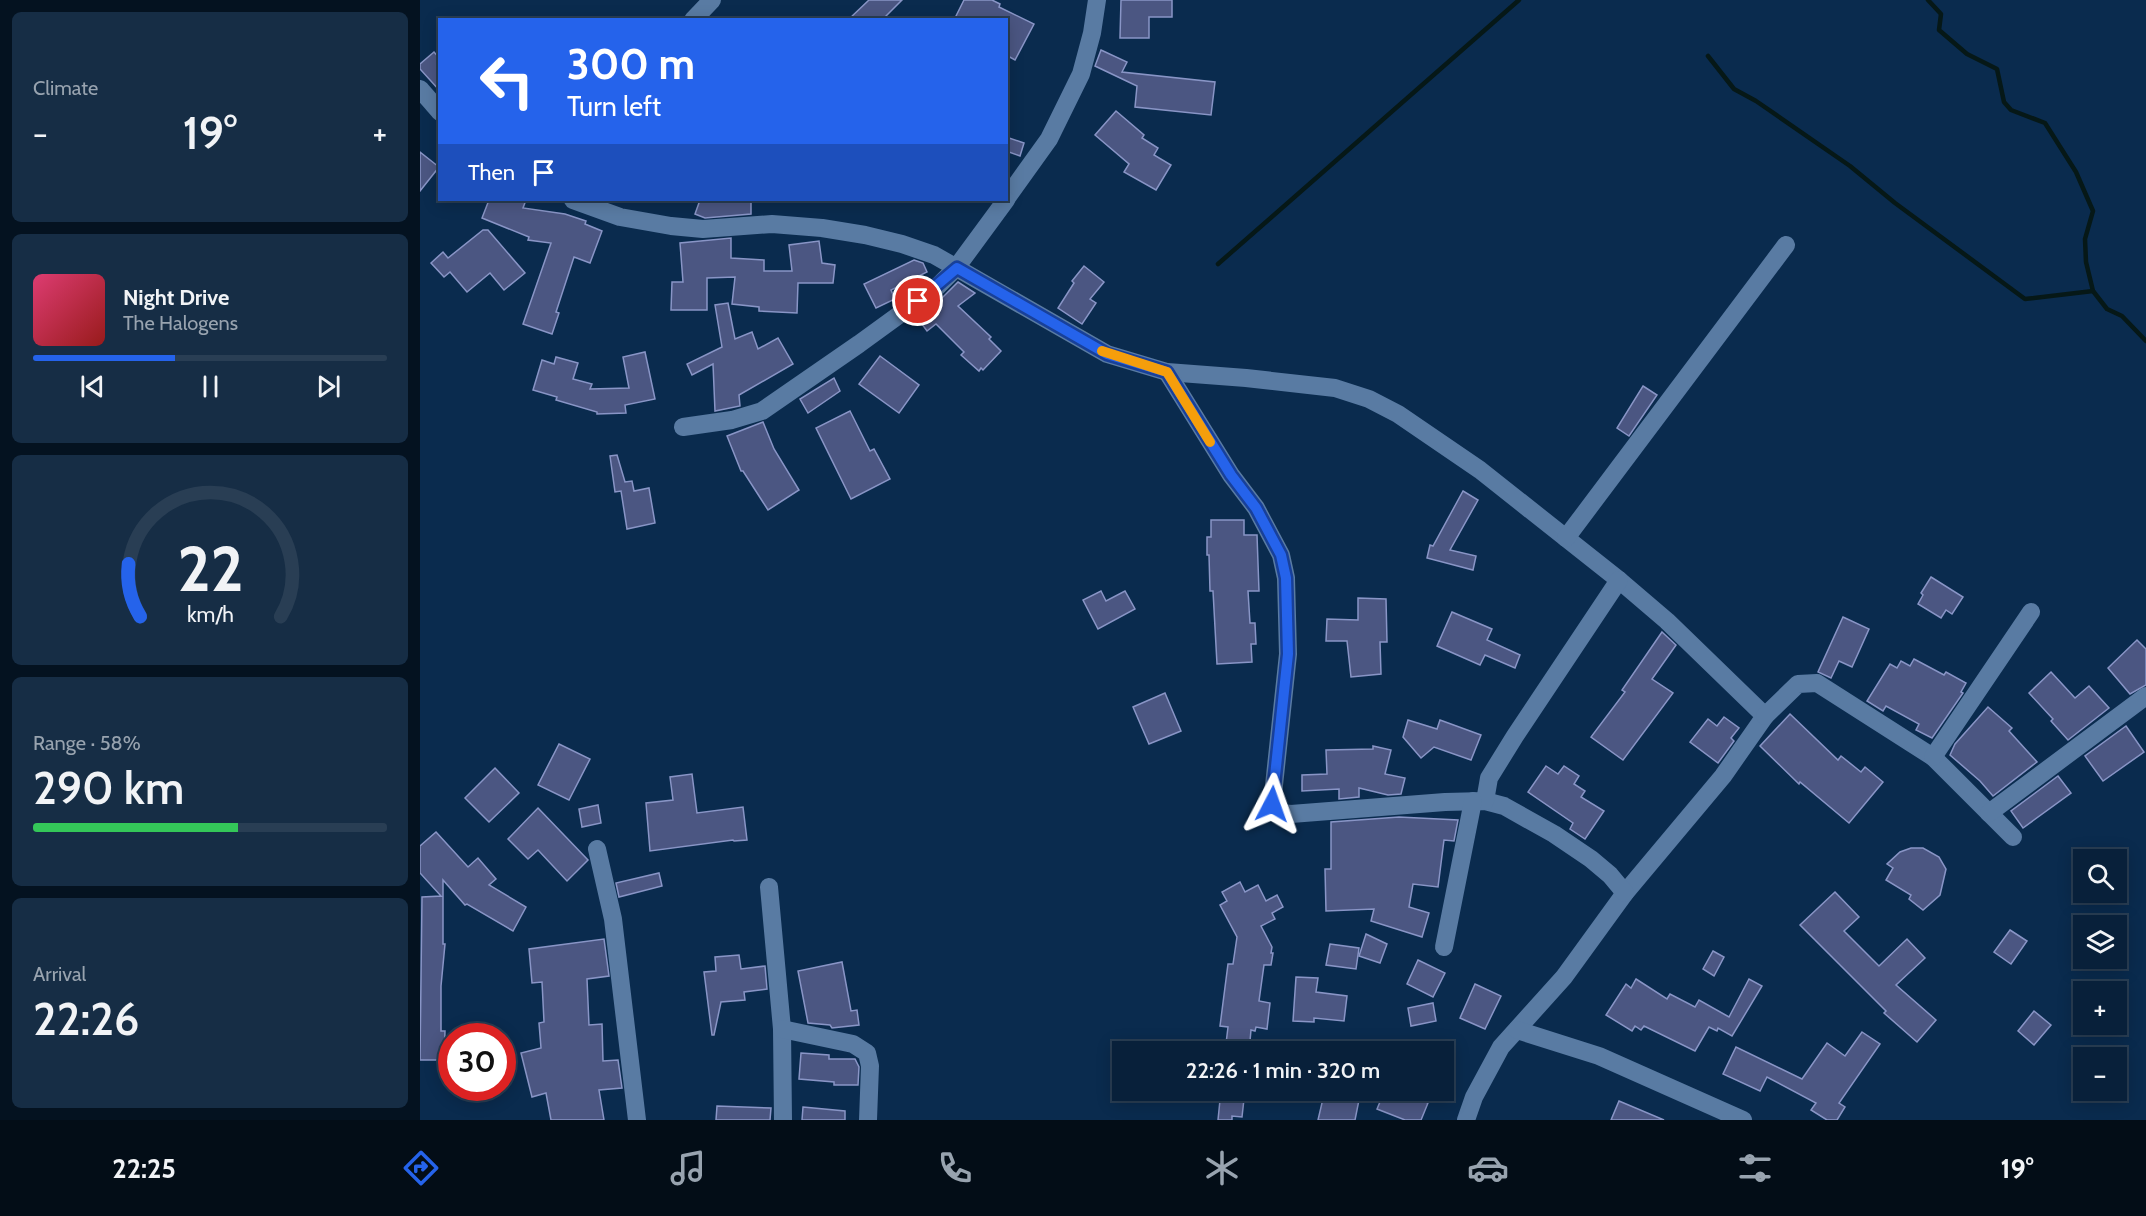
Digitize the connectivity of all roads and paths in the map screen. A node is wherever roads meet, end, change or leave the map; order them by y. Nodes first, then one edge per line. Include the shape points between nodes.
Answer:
1 (712, 0) edge
2 (1097, 0) edge
3 (695, 18) edge
4 (420, 89) edge
5 (438, 110) edge
6 (1008, 196) edge
7 (576, 201) edge
8 (1005, 201) edge
9 (1786, 245) dead end
10 (957, 268) junction
11 (1167, 372) junction
12 (683, 427) dead end
13 (1566, 538) junction
14 (1619, 580) junction
15 (2031, 612) dead end
16 (2146, 696) edge
17 (1765, 716) junction
18 (1933, 757) junction
19 (1479, 801) junction
20 (1989, 813) junction
21 (2013, 837) dead end
22 (597, 849) dead end
23 (769, 887) dead end
24 (1625, 893) junction
25 (1444, 947) dead end
26 (782, 1029) junction
27 (1517, 1030) junction
28 (637, 1120) edge
29 (783, 1120) edge
30 (868, 1120) edge
31 (1466, 1120) edge
32 (1743, 1120) edge

1 - 3 street
2 - 6 street via 1082,74 1049,139
4 - 5 street
7 - 10 street via 620,217 671,226 703,229 772,224 865,235 934,255
8 - 10 street
9 - 13 street
10 - 11 street via 1107,354
10 - 12 street via 918,301 762,411
11 - 13 street via 1335,388 1360,395 1398,414 1480,470
11 - 19 street via 1256,508 1281,555 1286,578 1288,654 1272,804 1282,813 1291,814
13 - 14 street
14 - 17 street
14 - 19 street via 1515,736
15 - 18 street
16 - 20 street
17 - 18 street via 1798,684 1817,683
17 - 24 street via 1723,776
18 - 20 street
19 - 24 street via 1504,806 1554,834 1591,859
19 - 25 street
20 - 21 street
22 - 28 street via 613,919
23 - 26 street
24 - 27 street via 1564,977
26 - 29 street
26 - 30 street via 853,1044 867,1053
27 - 31 street via 1497,1053
27 - 32 street via 1599,1056

